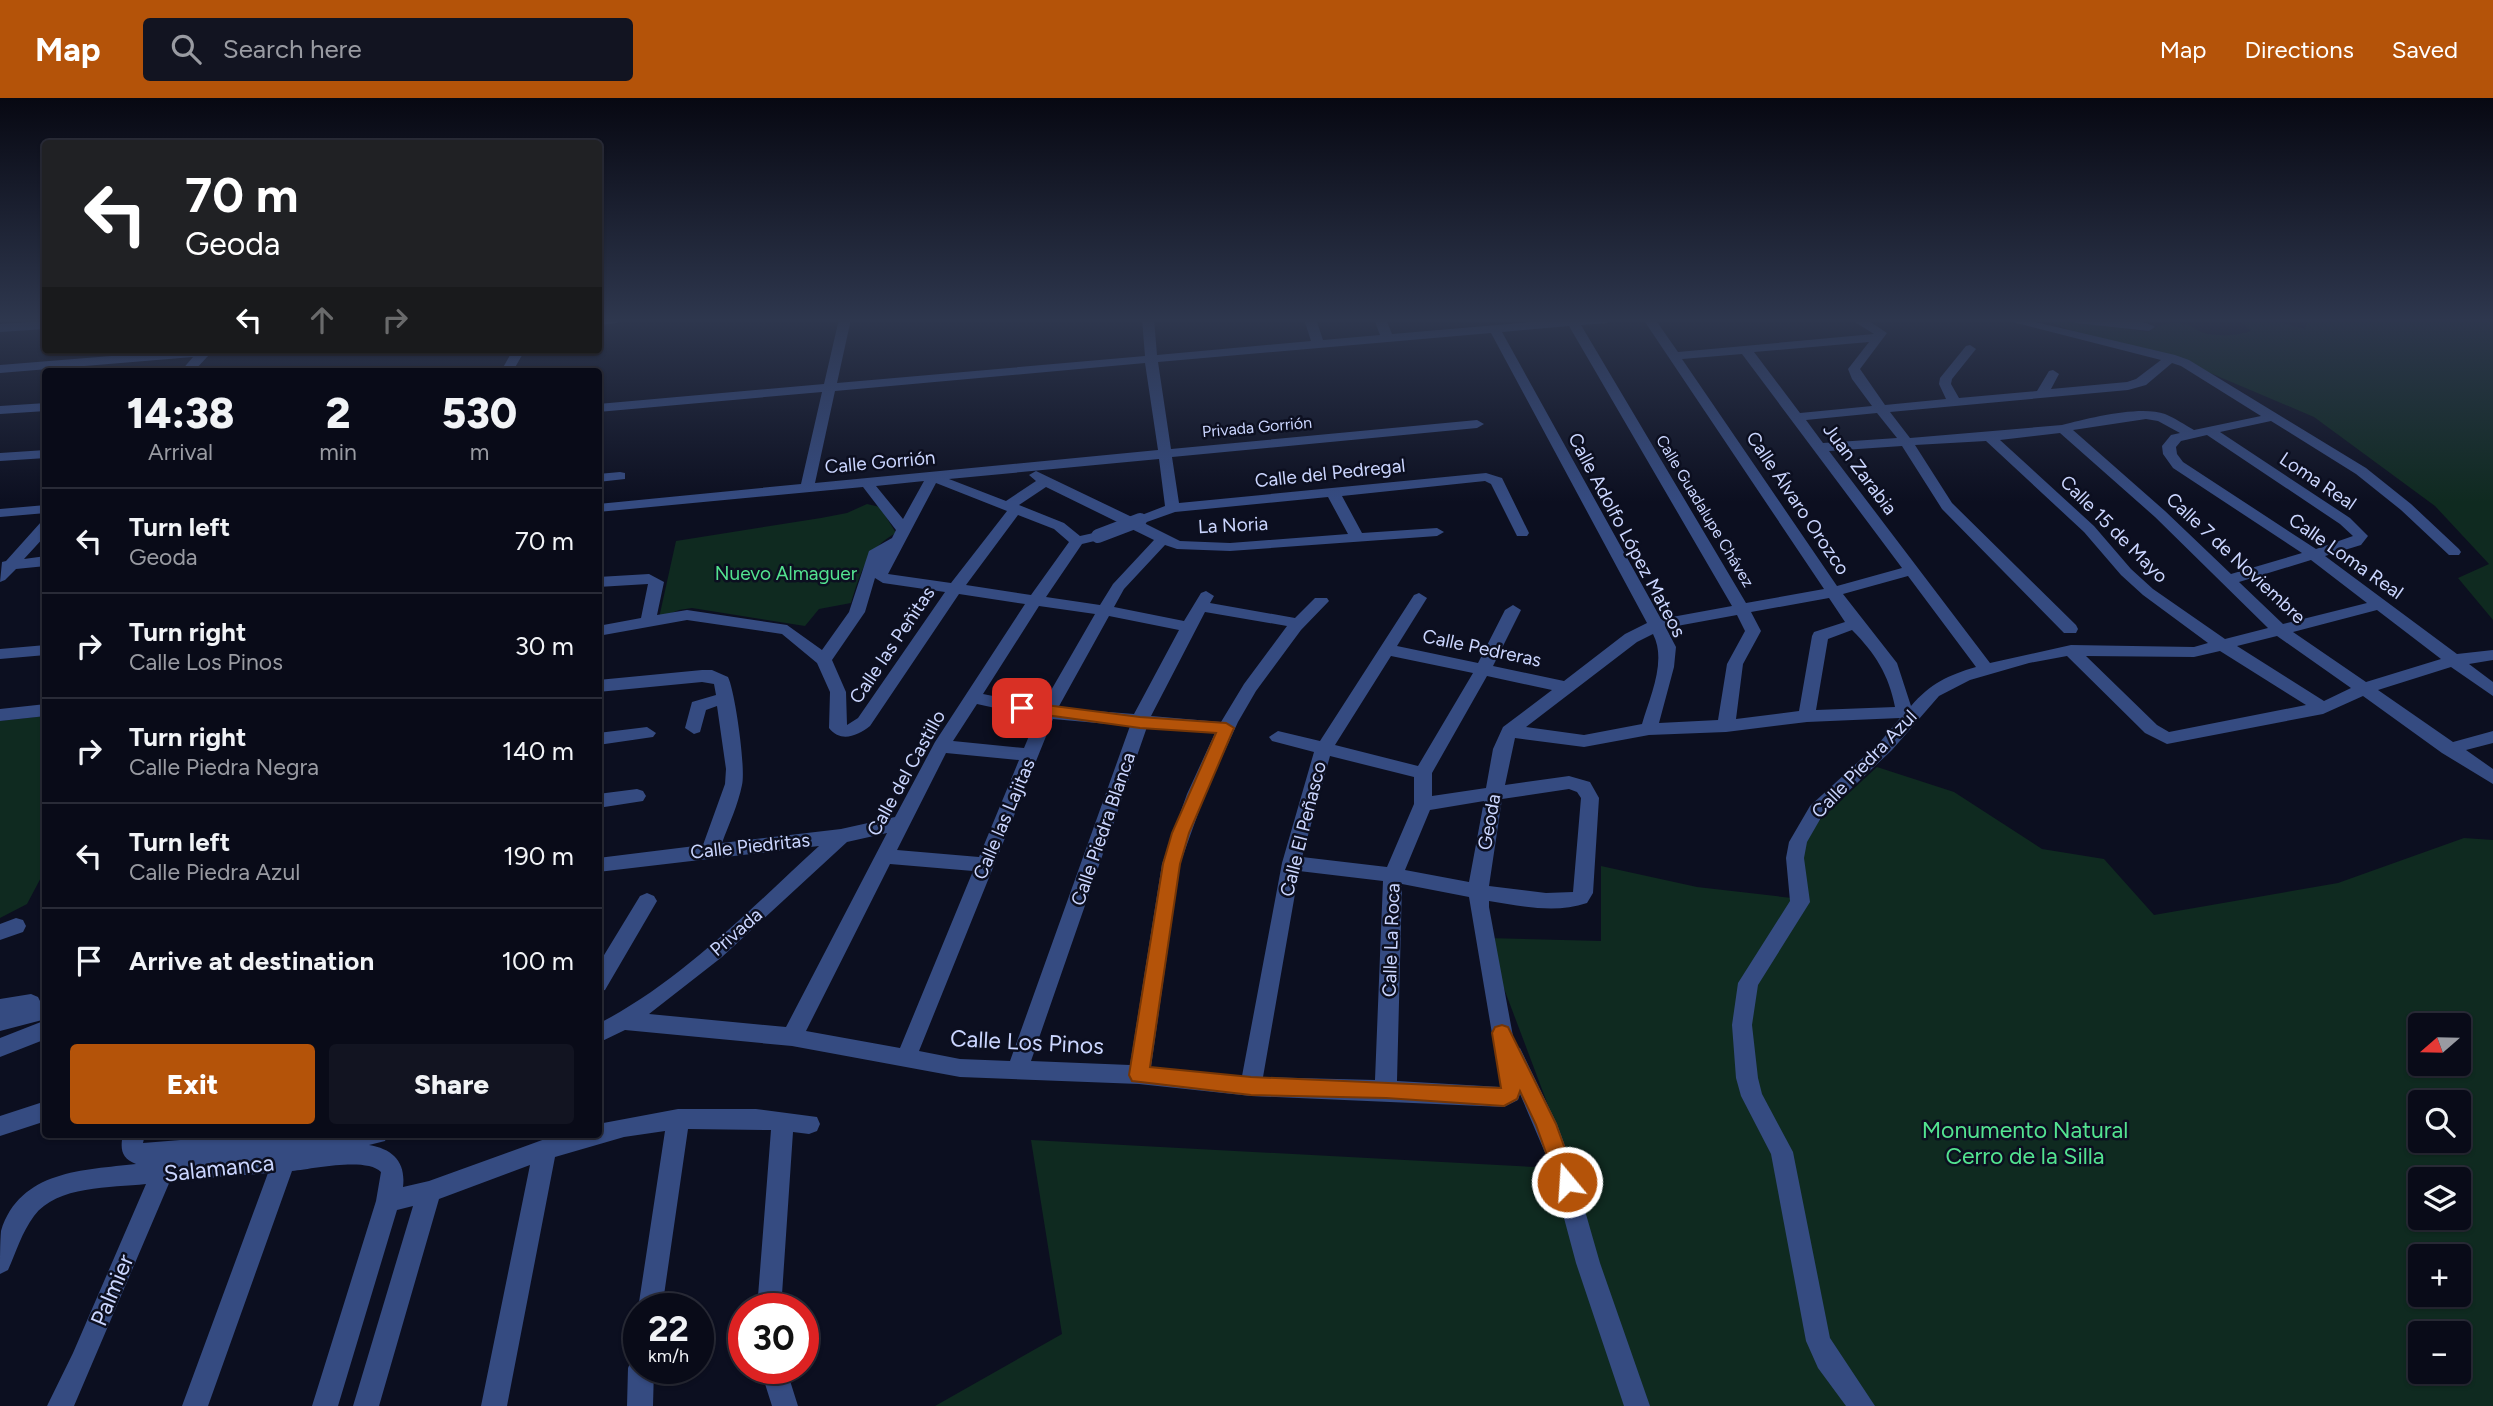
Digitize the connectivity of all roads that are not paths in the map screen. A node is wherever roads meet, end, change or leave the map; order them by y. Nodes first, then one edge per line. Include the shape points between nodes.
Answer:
1 (831, 380) edge
2 (917, 380) edge
3 (1154, 380) edge
4 (1523, 380) edge
5 (1607, 380) edge
6 (1692, 380) edge
7 (1768, 380) edge
8 (1859, 380) edge
9 (1947, 380) edge
10 (2050, 380) edge
11 (2141, 380) edge
12 (2212, 380) edge
13 (829, 388) junction
14 (2041, 395) junction
15 (1955, 403) junction
16 (42, 407) edge
17 (602, 408) edge
18 (0, 410) edge
19 (1882, 411) junction
20 (1796, 417) junction
21 (2273, 417) junction
22 (1477, 425) dead end
23 (2063, 429) junction
24 (2208, 431) junction
25 (2190, 433) junction
26 (1989, 437) junction
27 (1907, 443) junction
28 (1821, 447) junction
29 (42, 454) edge
30 (1165, 454) junction
31 (0, 457) edge
32 (1023, 466) junction
33 (620, 476) dead end
34 (933, 477) junction
35 (602, 478) edge
36 (1045, 481) junction
37 (867, 482) junction
38 (807, 488) junction
39 (1332, 492) junction
40 (602, 508) edge
41 (1012, 508) junction
42 (1173, 508) junction
43 (42, 509) edge
44 (0, 513) edge
45 (42, 530) edge
46 (1437, 532) dead end
47 (1522, 533) dead end
48 (903, 536) junction
49 (1357, 537) junction
50 (1162, 540) junction
51 (1077, 541) junction
52 (2454, 552) dead end
53 (2314, 555) junction
54 (42, 561) edge
55 (6, 565) edge
56 (1911, 570) junction
57 (0, 577) edge
58 (2229, 580) junction
59 (602, 582) edge
60 (955, 589) junction
61 (1833, 592) junction
62 (1419, 598) dead end
63 (1321, 601) dead end
64 (1034, 602) junction
65 (2382, 604) junction
66 (1742, 609) junction
67 (1103, 610) junction
68 (1513, 610) dead end
69 (648, 623) junction
70 (1297, 623) junction
71 (1855, 624) junction
72 (1657, 625) junction
73 (1188, 627) junction
74 (2070, 629) dead end
75 (602, 630) edge
76 (2281, 631) junction
77 (2223, 646) junction
78 (42, 650) edge
79 (1388, 650) junction
80 (2071, 650) junction
81 (0, 654) edge
82 (2493, 655) edge
83 (824, 660) junction
84 (2455, 660) junction
85 (1985, 668) junction
86 (1482, 671) junction
87 (602, 686) edge
88 (1567, 687) junction
89 (2361, 689) junction
90 (2493, 690) edge
91 (726, 698) junction
92 (972, 698) junction
93 (2323, 708) junction
94 (42, 710) edge
95 (1910, 712) junction
96 (1047, 713) junction
97 (0, 715) edge
98 (1807, 716) junction
99 (1140, 723) junction
100 (1726, 726) junction
101 (1226, 728) junction
102 (694, 729) dead end
103 (1649, 729) junction
104 (1510, 731) junction
105 (647, 733) dead end
106 (1278, 737) dead end
107 (2493, 737) edge
108 (602, 739) edge
109 (941, 746) junction
110 (2448, 749) junction
111 (1323, 750) junction
112 (1030, 755) junction
113 (1423, 773) junction
114 (2493, 778) edge
115 (1494, 795) junction
116 (637, 796) dead end
117 (602, 800) edge
118 (1423, 804) junction
119 (901, 823) junction
120 (711, 849) junction
121 (814, 849) junction
122 (884, 856) junction
123 (1291, 863) junction
124 (602, 864) edge
125 (984, 865) junction
126 (1393, 875) junction
127 (1479, 892) junction
128 (647, 901) dead end
129 (602, 977) edge
130 (42, 1004) edge
131 (0, 1008) edge
132 (42, 1011) edge
133 (625, 1021) junction
134 (0, 1022) edge
135 (42, 1031) edge
136 (602, 1032) edge
137 (1502, 1033) junction
138 (792, 1037) junction
139 (0, 1048) edge
140 (906, 1058) junction
141 (1018, 1069) junction
142 (1139, 1075) junction
143 (1251, 1086) junction
144 (1386, 1090) junction
145 (1510, 1093) joint
146 (42, 1112) edge
147 (678, 1119) junction
148 (783, 1121) junction
149 (809, 1124) dead end
150 (0, 1126) edge
151 (602, 1133) edge
152 (133, 1138) edge
153 (329, 1138) edge
154 (584, 1138) edge
155 (545, 1149) junction
156 (284, 1161) junction
157 (162, 1173) junction
158 (429, 1192) junction
159 (388, 1201) junction
160 (0, 1262) edge
161 (652, 1293) edge
162 (770, 1293) edge
163 (640, 1384) edge
164 (778, 1384) edge
165 (60, 1406) edge
166 (195, 1406) edge
167 (325, 1406) edge
168 (366, 1406) edge
169 (494, 1406) edge
170 (640, 1406) edge
171 (785, 1406) edge
172 (1637, 1406) edge
173 (1862, 1406) edge

1 - 13 street
2 - 13 street
3 - 30 street
4 - 72 street, Calle Adolfo López Mateos
5 - 66 street, Calle Guadalupe Chávez
6 - 61 street, Calle Álvaro Orozco
7 - 20 street, Juan Zarabia
8 - 19 street
9 - 15 street via 1944,384
10 - 14 street
11 - 14 street via 2134,385
12 - 21 street
13 - 17 street
13 - 38 street
14 - 15 street
15 - 19 street
16 - 18 street
19 - 20 street
19 - 27 street
20 - 28 street, Juan Zarabia
21 - 24 street
21 - 52 street via 2361,471
22 - 30 street, Privada Gorrión
23 - 25 street via 2154,415
23 - 26 street
23 - 58 street, Calle 7 de Noviembre
24 - 25 street
24 - 53 street, Loma Real via 2361,536 2356,542
25 - 53 street, Calle Loma Real via 2171,441 2173,459
26 - 27 street
26 - 77 street, Calle 15 de Mayo via 2089,529 2126,572
27 - 28 street
27 - 74 street via 1947,506
28 - 56 street, Juan Zarabia
29 - 31 street
30 - 32 street, Calle Gorrión
30 - 42 street
32 - 34 street, Calle Gorrión
32 - 36 street
33 - 35 street
34 - 37 street, Calle Gorrión
34 - 41 street
34 - 48 street
36 - 41 street, Calle las Peñitas
36 - 50 street, La Noria
37 - 38 street, Calle Gorrión
37 - 48 street
38 - 40 street, Calle Gorrión
39 - 42 street, Calle del Pedregal
39 - 47 street, Calle del Pedregal via 1490,478 1497,481
39 - 49 street
41 - 51 street via 1059,526
41 - 60 street, Calle las Peñitas
42 - 51 street, Calle del Pedregal, bridge
43 - 44 street
45 - 55 street
46 - 49 street, La Noria
48 - 60 street via 880,573 889,580
48 - 83 street via 876,551 857,612
49 - 50 street, La Noria via 1212,548
50 - 67 street, Calle las Lajitas
51 - 64 street, Calle del Castillo
53 - 58 street
53 - 65 street, Calle Loma Real
54 - 55 street
55 - 57 street
56 - 61 street
56 - 85 street, Juan Zarabia
58 - 76 street, Calle 7 de Noviembre
59 - 69 street via 656,582
60 - 64 street
60 - 83 street, Calle las Peñitas via 864,722 851,730 838,728 838,692
61 - 66 street
61 - 71 street, Calle Álvaro Orozco
62 - 79 street, Calle El Peñasco
63 - 70 street
64 - 67 street
64 - 92 street, Calle del Castillo
65 - 76 street, Calle Piedra Azul
65 - 84 street, Calle Loma Real
66 - 72 street
66 - 100 street, Calle Guadalupe Chávez via 1753,633 1735,664
67 - 73 street
67 - 96 street, Calle las Lajitas
68 - 86 street
69 - 75 street
69 - 83 street via 693,615 778,628 794,634
70 - 73 street, Calle Piedra Blanca via 1203,601
70 - 101 street
71 - 95 street, Calle Álvaro Orozco via 1894,670
71 - 98 street via 1819,636
72 - 88 street via 1631,638
72 - 103 street, Calle Adolfo López Mateos via 1668,657
73 - 99 street, Calle Piedra Blanca
76 - 77 street, Calle Piedra Azul
76 - 89 street, Calle 7 de Noviembre
77 - 80 street, Calle Piedra Azul via 2166,653
77 - 93 street, Calle 15 de Mayo
78 - 81 street
79 - 86 street, Calle Pedreras
79 - 111 street, Calle El Peñasco
80 - 85 street, Calle Piedra Azul
80 - 93 street via 2151,729 2167,738
82 - 84 street
84 - 89 street
84 - 90 street, Calle Loma Real
85 - 95 street, Calle Piedra Azul via 1939,688
86 - 88 street, Calle Pedreras
86 - 113 street
87 - 91 street via 712,676 722,681
88 - 104 street
89 - 93 street
89 - 110 street, Calle 7 de Noviembre
91 - 102 street via 698,706
91 - 120 street via 734,784
92 - 96 street
92 - 109 street, Calle del Castillo
94 - 97 street
95 - 98 street
95 - 173 street, Calle Piedra Azul via 1886,746 1806,824 1795,858 1800,902 1748,983 1742,1025 1747,1079 1782,1152 1818,1341
96 - 99 street
96 - 112 street, Calle las Lajitas
98 - 100 street
99 - 101 street
99 - 141 street, Calle Piedra Blanca
100 - 103 street
101 - 142 street via 1171,864
103 - 104 street via 1584,741
104 - 115 street, Geoda
105 - 108 street
106 - 111 street
107 - 110 street
109 - 112 street
109 - 119 street, Calle del Castillo
110 - 114 street, Calle 7 de Noviembre
111 - 113 street
111 - 123 street, Calle El Peñasco
112 - 125 street, Calle las Lajitas
113 - 118 street, Calle La Roca
115 - 118 street
115 - 127 street, Geoda
115 - 127 street via 1569,782 1584,787 1590,798 1583,893 1565,903
116 - 117 street
118 - 126 street, Calle La Roca
119 - 121 street, Privada via 841,836
119 - 122 street, Calle del Castillo
120 - 121 street, Calle Piedritas
120 - 124 street, Calle Piedritas
121 - 133 street, Privada via 732,937
122 - 125 street
122 - 138 street, Calle del Castillo
123 - 126 street
123 - 143 street, Calle El Peñasco
125 - 140 street, Calle las Lajitas
126 - 127 street
126 - 144 street, Calle La Roca
127 - 137 street, Geoda
128 - 129 street
130 - 131 street
132 - 134 street
133 - 136 street, Privada
133 - 138 street, Calle Los Pinos
135 - 139 street
137 - 145 street, Geoda
137 - 172 street via 1560,1162 1588,1263
138 - 140 street, Calle Los Pinos
140 - 141 street, Calle Los Pinos via 960,1068
141 - 142 street, Calle Los Pinos
142 - 143 street, Calle Los Pinos
143 - 144 street, Calle Los Pinos
144 - 145 street, Calle Los Pinos via 1496,1097
146 - 150 street
147 - 148 street
147 - 151 street
147 - 161 street
148 - 149 street
148 - 162 street
152 - 153 street via 131,1148 138,1154
154 - 155 street
155 - 158 street
155 - 169 street
156 - 157 street, Salamanca
156 - 159 street, Salamanca via 372,1156 390,1164 394,1173
156 - 166 street
157 - 160 street, Salamanca via 56,1186 38,1194 19,1217
157 - 165 street, Palmier
158 - 159 street
158 - 168 street
159 - 167 street
163 - 170 street
164 - 171 street

